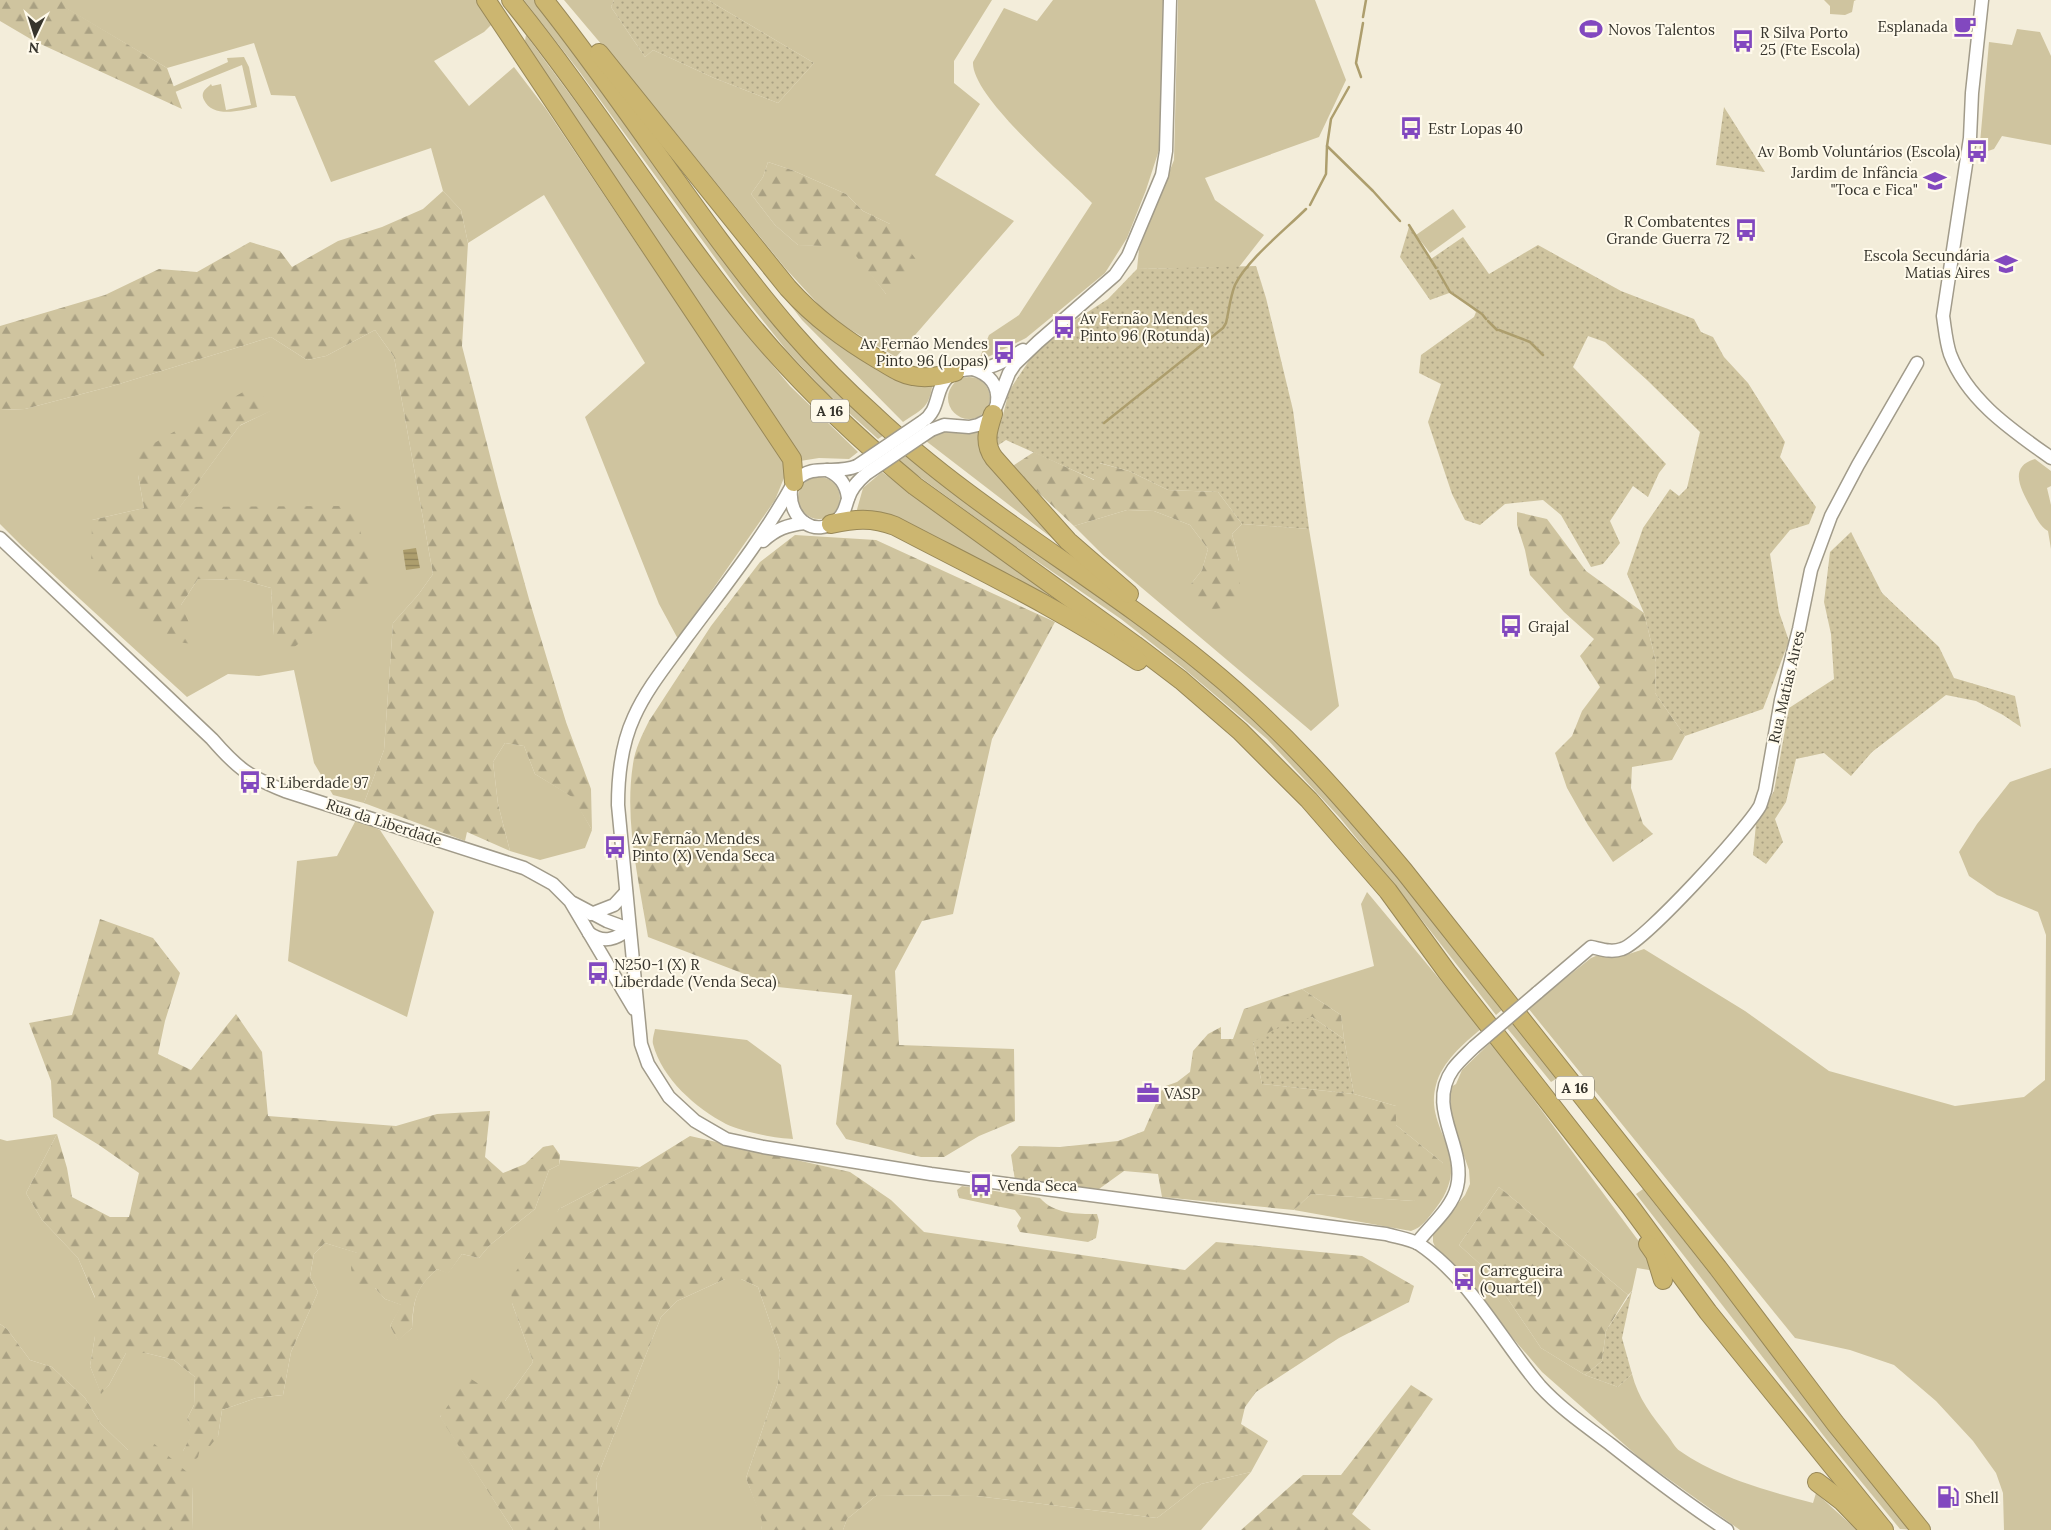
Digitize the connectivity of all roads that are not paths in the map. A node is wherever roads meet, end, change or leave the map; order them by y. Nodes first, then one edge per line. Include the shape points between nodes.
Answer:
1 (486, 0) edge
2 (511, 0) edge
3 (544, 0) edge
4 (555, 0) edge
5 (1170, 0) edge
6 (1982, 0) edge
7 (1038, 342) junction
8 (1917, 363) dead end
9 (973, 369) junction
10 (955, 372) junction
11 (939, 395) junction
12 (995, 409) junction
13 (959, 425) junction
14 (926, 426) junction
15 (2051, 458) edge
16 (826, 470) junction
17 (861, 470) junction
18 (792, 486) junction
19 (848, 498) junction
20 (805, 523) junction
21 (830, 524) junction
22 (0, 538) edge
23 (749, 552) junction
24 (1206, 666) junction
25 (1240, 731) junction
26 (626, 892) junction
27 (570, 901) junction
28 (591, 914) junction
29 (629, 929) junction
30 (589, 933) junction
31 (637, 1016) junction
32 (1630, 1206) junction
33 (1417, 1243) junction
34 (1718, 1268) junction
35 (1663, 1280) dead end
36 (1797, 1353) dead end
37 (1816, 1482) dead end
38 (1726, 1530) edge
39 (1870, 1530) edge
40 (1884, 1530) edge
41 (1921, 1530) edge

1 - 18 highway via 792,459
2 - 25 highway, A 16 via 581,90 727,294 829,410 915,486 1135,645
3 - 24 highway, A 16 via 748,278 822,365 936,469
4 - 10 highway via 812,314 847,341 900,372 920,377
5 - 7 main road via 1166,150 1162,175 1128,256 1115,275
6 - 15 main road via 1970,138 1943,316 1946,340 1964,382 1983,404
7 - 9 main road via 988,368
7 - 12 main road via 1009,373
8 - 33 main road, Rua Matias Aires, bridge via 1831,516 1811,570 1760,806 1663,916 1631,944 1611,951 1591,947 1474,1047 1454,1068 1448,1077 1442,1106 1459,1167 1457,1186 1453,1198
9 - 10 main road
9 - 12 main road via 990,378 995,386 998,396
10 - 11 main road via 947,377
11 - 13 main road via 944,414
11 - 14 main road
12 - 13 main road via 986,421 978,425
12 - 24 highway, A 16 via 987,437 994,458 1068,541 1110,579 1166,622
13 - 14 main road
14 - 17 main road, bridge
16 - 17 main road
16 - 18 main road via 808,471 800,475
16 - 19 main road via 842,481
17 - 19 main road
18 - 20 main road via 792,509
18 - 23 main road
19 - 21 main road via 843,514
20 - 21 main road via 822,527
20 - 23 main road via 773,531
21 - 25 highway, A 16 via 870,519 895,526 1077,622
22 - 27 main road, Rua da Liberdade via 212,739 234,764 256,779 524,868 552,884
23 - 26 main road via 644,698 622,750 618,805
24 - 34 highway, A 16 via 1272,725 1351,807
25 - 32 highway, A 16 via 1310,800 1388,891 1447,972
26 - 28 main road via 614,904
26 - 29 main road
27 - 28 main road
27 - 30 main road, Rua da Liberdade
28 - 29 main road
29 - 30 main road via 609,940
29 - 31 main road
30 - 31 main road, Rua da Liberdade
31 - 33 main road via 648,1064 669,1097 695,1121 726,1138 763,1148 924,1173 1386,1234
32 - 35 highway via 1635,1225 1655,1254
32 - 40 highway, A 16 via 1708,1312
33 - 38 main road via 1460,1282 1540,1386 1573,1416
34 - 36 highway via 1788,1348
34 - 41 highway, A 16
37 - 39 highway

